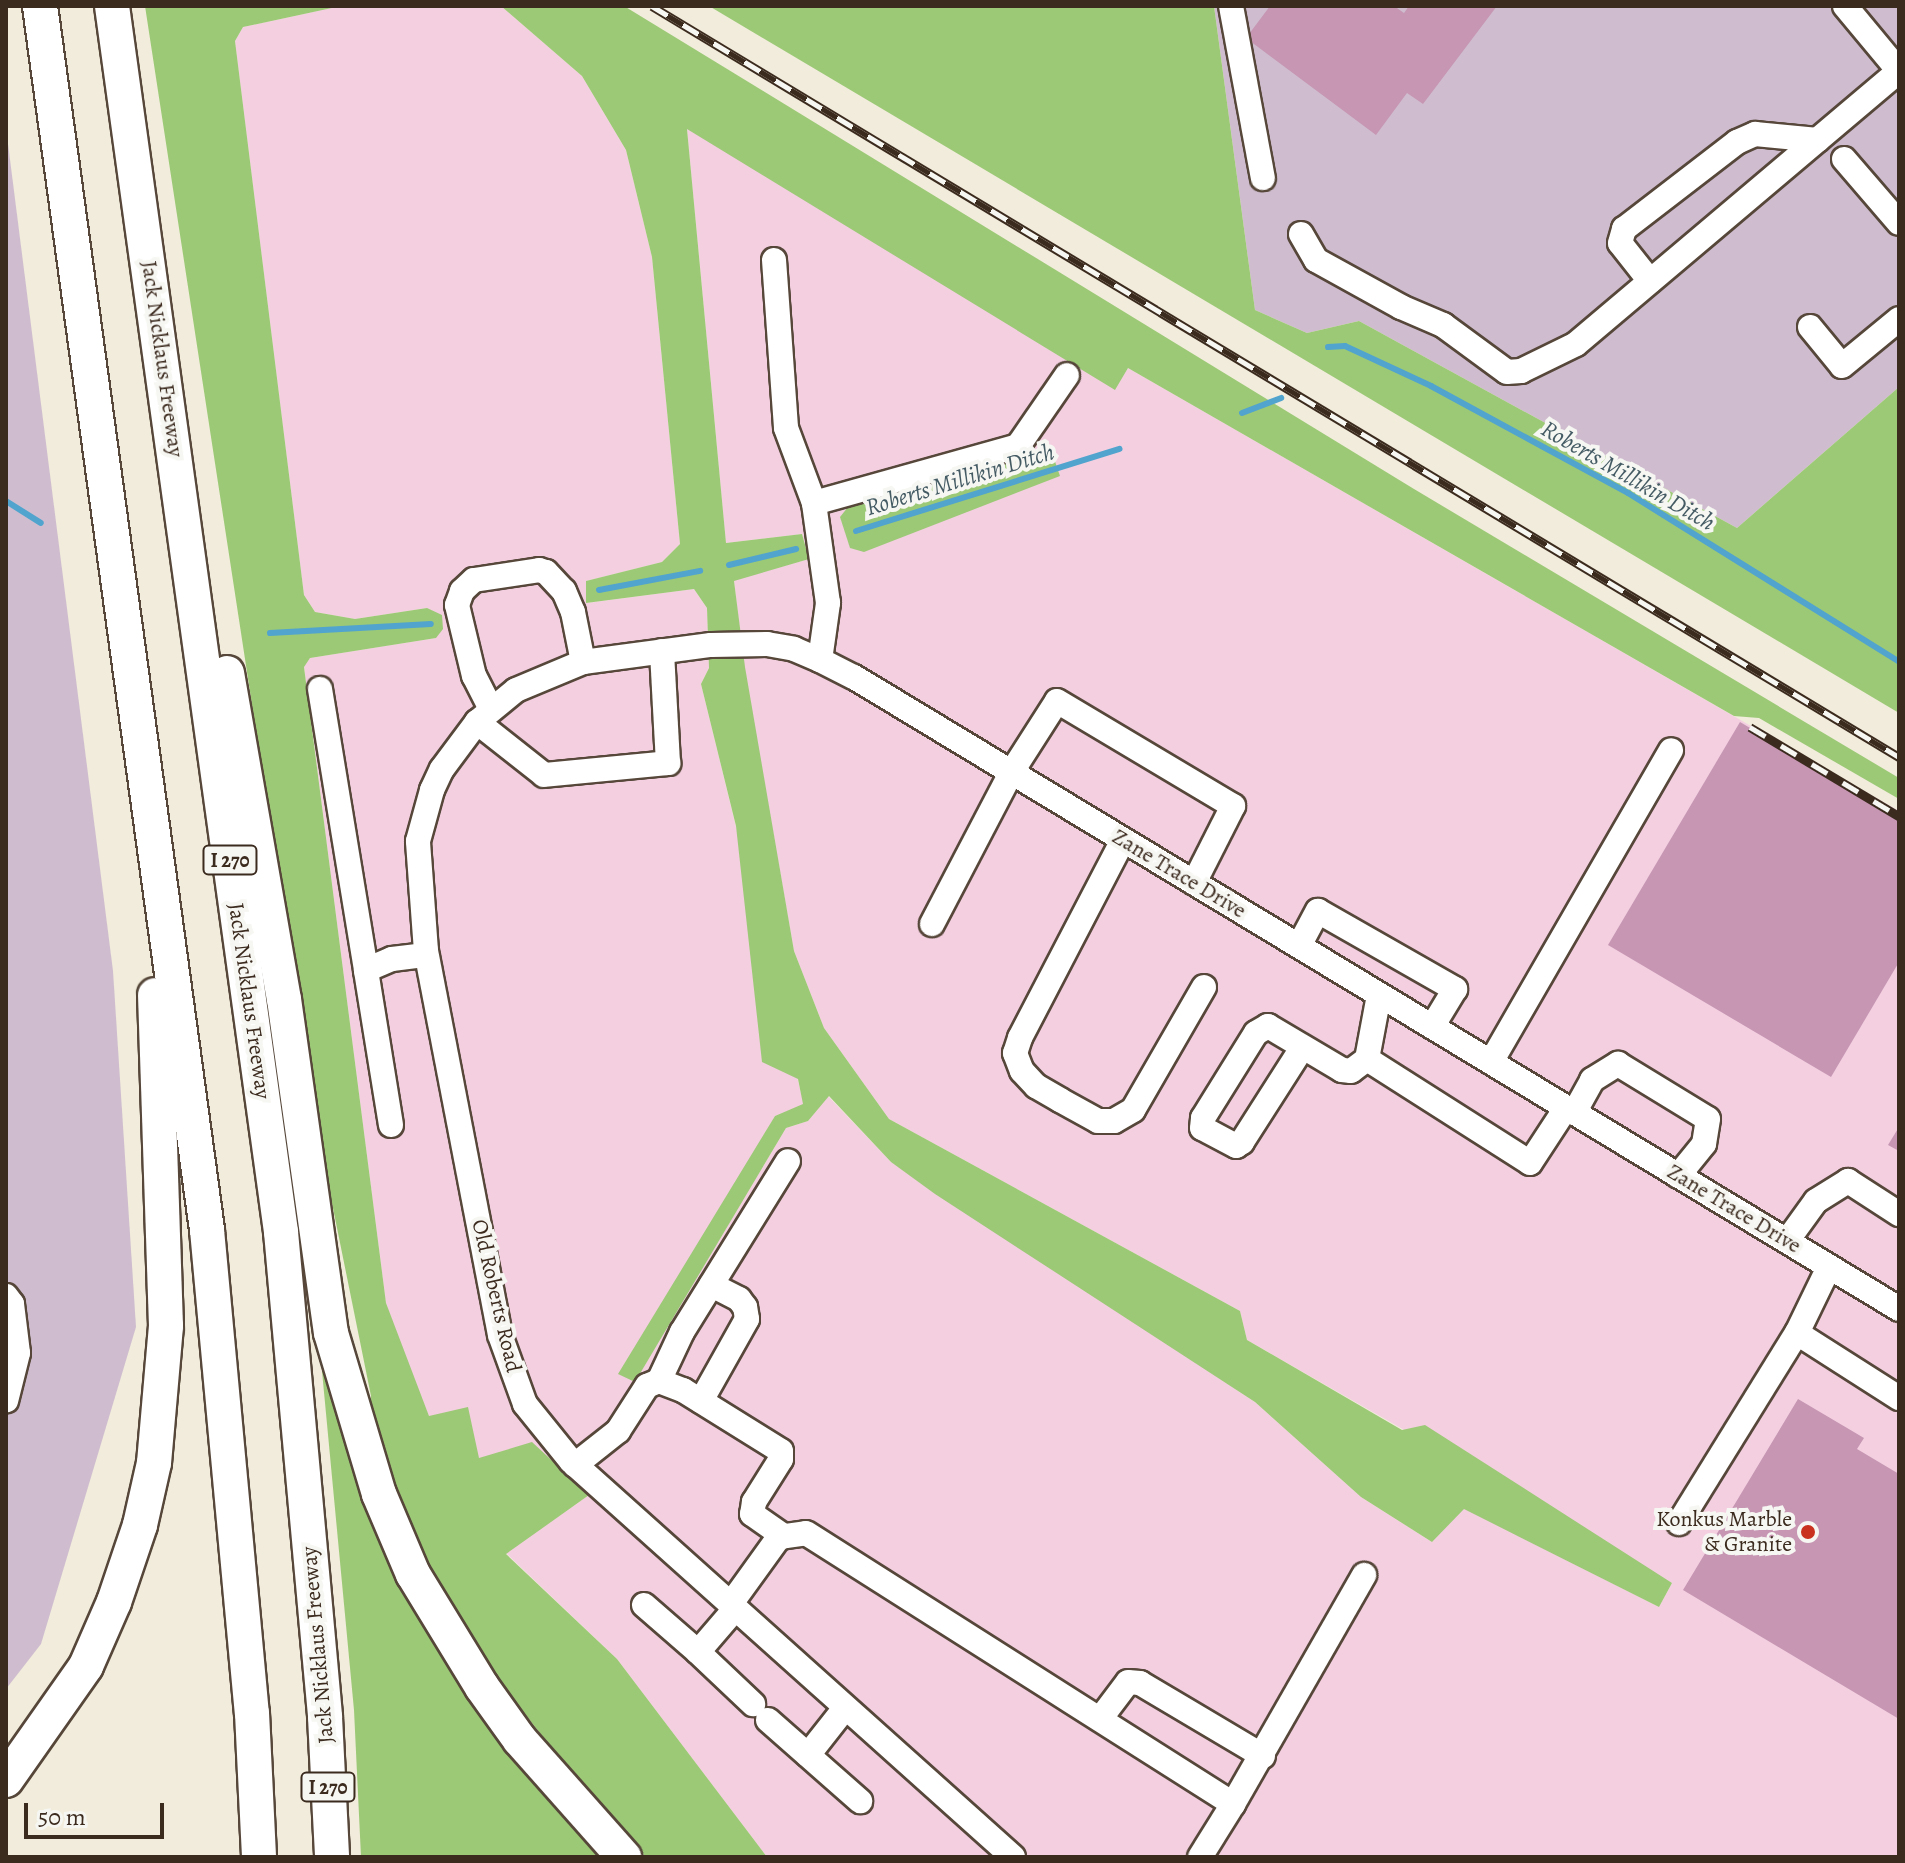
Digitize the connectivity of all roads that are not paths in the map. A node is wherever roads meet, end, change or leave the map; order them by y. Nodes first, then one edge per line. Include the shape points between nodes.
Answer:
1 (40, 6) edge
2 (112, 6) edge
3 (1231, 6) edge
4 (1845, 6) edge
5 (1899, 71) edge
6 (1818, 140) junction
7 (1844, 159) dead end
8 (1263, 178) dead end
9 (1899, 223) edge
10 (1301, 234) dead end
11 (774, 260) dead end
12 (1650, 281) junction
13 (1899, 319) edge
14 (1810, 327) dead end
15 (1067, 375) dead end
16 (179, 478) junction
17 (814, 503) junction
18 (662, 651) junction
19 (820, 660) junction
20 (583, 662) junction
21 (320, 689) dead end
22 (484, 716) junction
23 (1671, 750) dead end
24 (442, 769) joint
25 (1011, 773) junction
26 (148, 787) junction
27 (1123, 840) junction
28 (1194, 883) junction
29 (932, 924) dead end
30 (1299, 946) junction
31 (426, 955) junction
32 (366, 970) junction
33 (1204, 987) dead end
34 (1379, 995) junction
35 (1432, 1027) junction
36 (1302, 1048) junction
37 (1367, 1059) junction
38 (1491, 1062) junction
39 (1570, 1110) junction
40 (391, 1125) dead end
41 (788, 1161) dead end
42 (1678, 1176) junction
43 (1899, 1214) edge
44 (1787, 1241) junction
45 (1829, 1267) junction
46 (711, 1285) junction
47 (6, 1296) edge
48 (1899, 1309) edge
49 (1797, 1333) junction
50 (659, 1381) junction
51 (1899, 1398) edge
52 (6, 1401) edge
53 (701, 1401) junction
54 (575, 1465) junction
55 (1679, 1523) dead end
56 (784, 1536) junction
57 (1364, 1575) dead end
58 (644, 1605) dead end
59 (732, 1607) junction
60 (698, 1652) junction
61 (845, 1708) junction
62 (1100, 1719) junction
63 (808, 1755) junction
64 (1263, 1756) junction
65 (6, 1780) edge
66 (860, 1801) dead end
67 (1233, 1804) junction
68 (259, 1857) edge
69 (332, 1857) edge
70 (624, 1857) edge
71 (1013, 1857) edge
72 (1200, 1857) edge

1 - 26 highway
2 - 16 highway, Jack Nicklaus Freeway / I 270
3 - 8 street
4 - 5 street
5 - 6 street
6 - 12 street
6 - 12 street via 1755,134 1737,142 1624,229 1620,243
7 - 9 street
10 - 12 street via 1316,260 1443,325 1507,372 1521,371 1576,344
11 - 17 street via 786,428
13 - 14 street via 1842,366
15 - 17 street via 1018,446
16 - 69 highway, Jack Nicklaus Freeway / I 270 via 281,1232 325,1717
16 - 70 highway via 218,624 258,841 331,1333 379,1494 413,1574 482,1687 520,1740
17 - 19 street via 828,603
18 - 19 street, Zane Trace Drive via 745,643 794,649
18 - 20 street, Zane Trace Drive
18 - 22 street via 668,763 544,775
19 - 25 street, Zane Trace Drive
20 - 22 street, Zane Trace Drive via 542,676
20 - 22 street via 573,612 564,591 546,572 474,580 457,605
21 - 32 street
22 - 24 street, Zane Trace Drive
23 - 38 street
24 - 31 street, Old Roberts Road via 418,841
25 - 27 street, Zane Trace Drive
25 - 28 street via 1057,701 1233,806
25 - 29 street
26 - 65 highway via 166,1249 163,1390 154,1463 123,1576 86,1666
26 - 68 highway via 207,1230 252,1713
27 - 28 street, Zane Trace Drive
27 - 33 street via 1020,1038 1015,1053 1022,1071 1036,1086 1098,1121 1114,1121 1133,1110
28 - 30 street, Zane Trace Drive
30 - 34 street, Zane Trace Drive
30 - 35 street via 1318,911 1455,989
31 - 32 street via 392,959
31 - 54 street, Old Roberts Road via 500,1335 525,1404
32 - 40 street
34 - 35 street, Zane Trace Drive
34 - 37 street
35 - 38 street, Zane Trace Drive
36 - 36 street via 1242,1142 1236,1146 1202,1128 1203,1118 1256,1033 1268,1026
36 - 37 street via 1342,1070 1351,1071
37 - 39 street via 1530,1163
38 - 39 street, Zane Trace Drive
39 - 42 street, Zane Trace Drive
39 - 42 street via 1592,1080 1618,1064 1708,1119 1704,1144
41 - 46 street
42 - 44 street, Zane Trace Drive
43 - 44 street via 1848,1181 1816,1201
44 - 45 street, Zane Trace Drive
45 - 48 street, Zane Trace Drive
45 - 49 street
46 - 50 street
46 - 53 street via 739,1299 747,1319
47 - 52 street via 12,1304 18,1353
49 - 51 street
49 - 55 street
50 - 53 street
50 - 54 street via 647,1386 618,1431
53 - 56 street via 781,1451 752,1514
54 - 59 street, Old Roberts Road
56 - 59 street
56 - 62 street via 806,1533
57 - 64 street
58 - 60 street
59 - 60 street
59 - 61 street, Old Roberts Road
60 - 63 street
61 - 63 street
61 - 71 street, Old Roberts Road
62 - 64 street via 1128,1682 1140,1683
62 - 67 street
63 - 66 street
64 - 67 street
67 - 72 street

